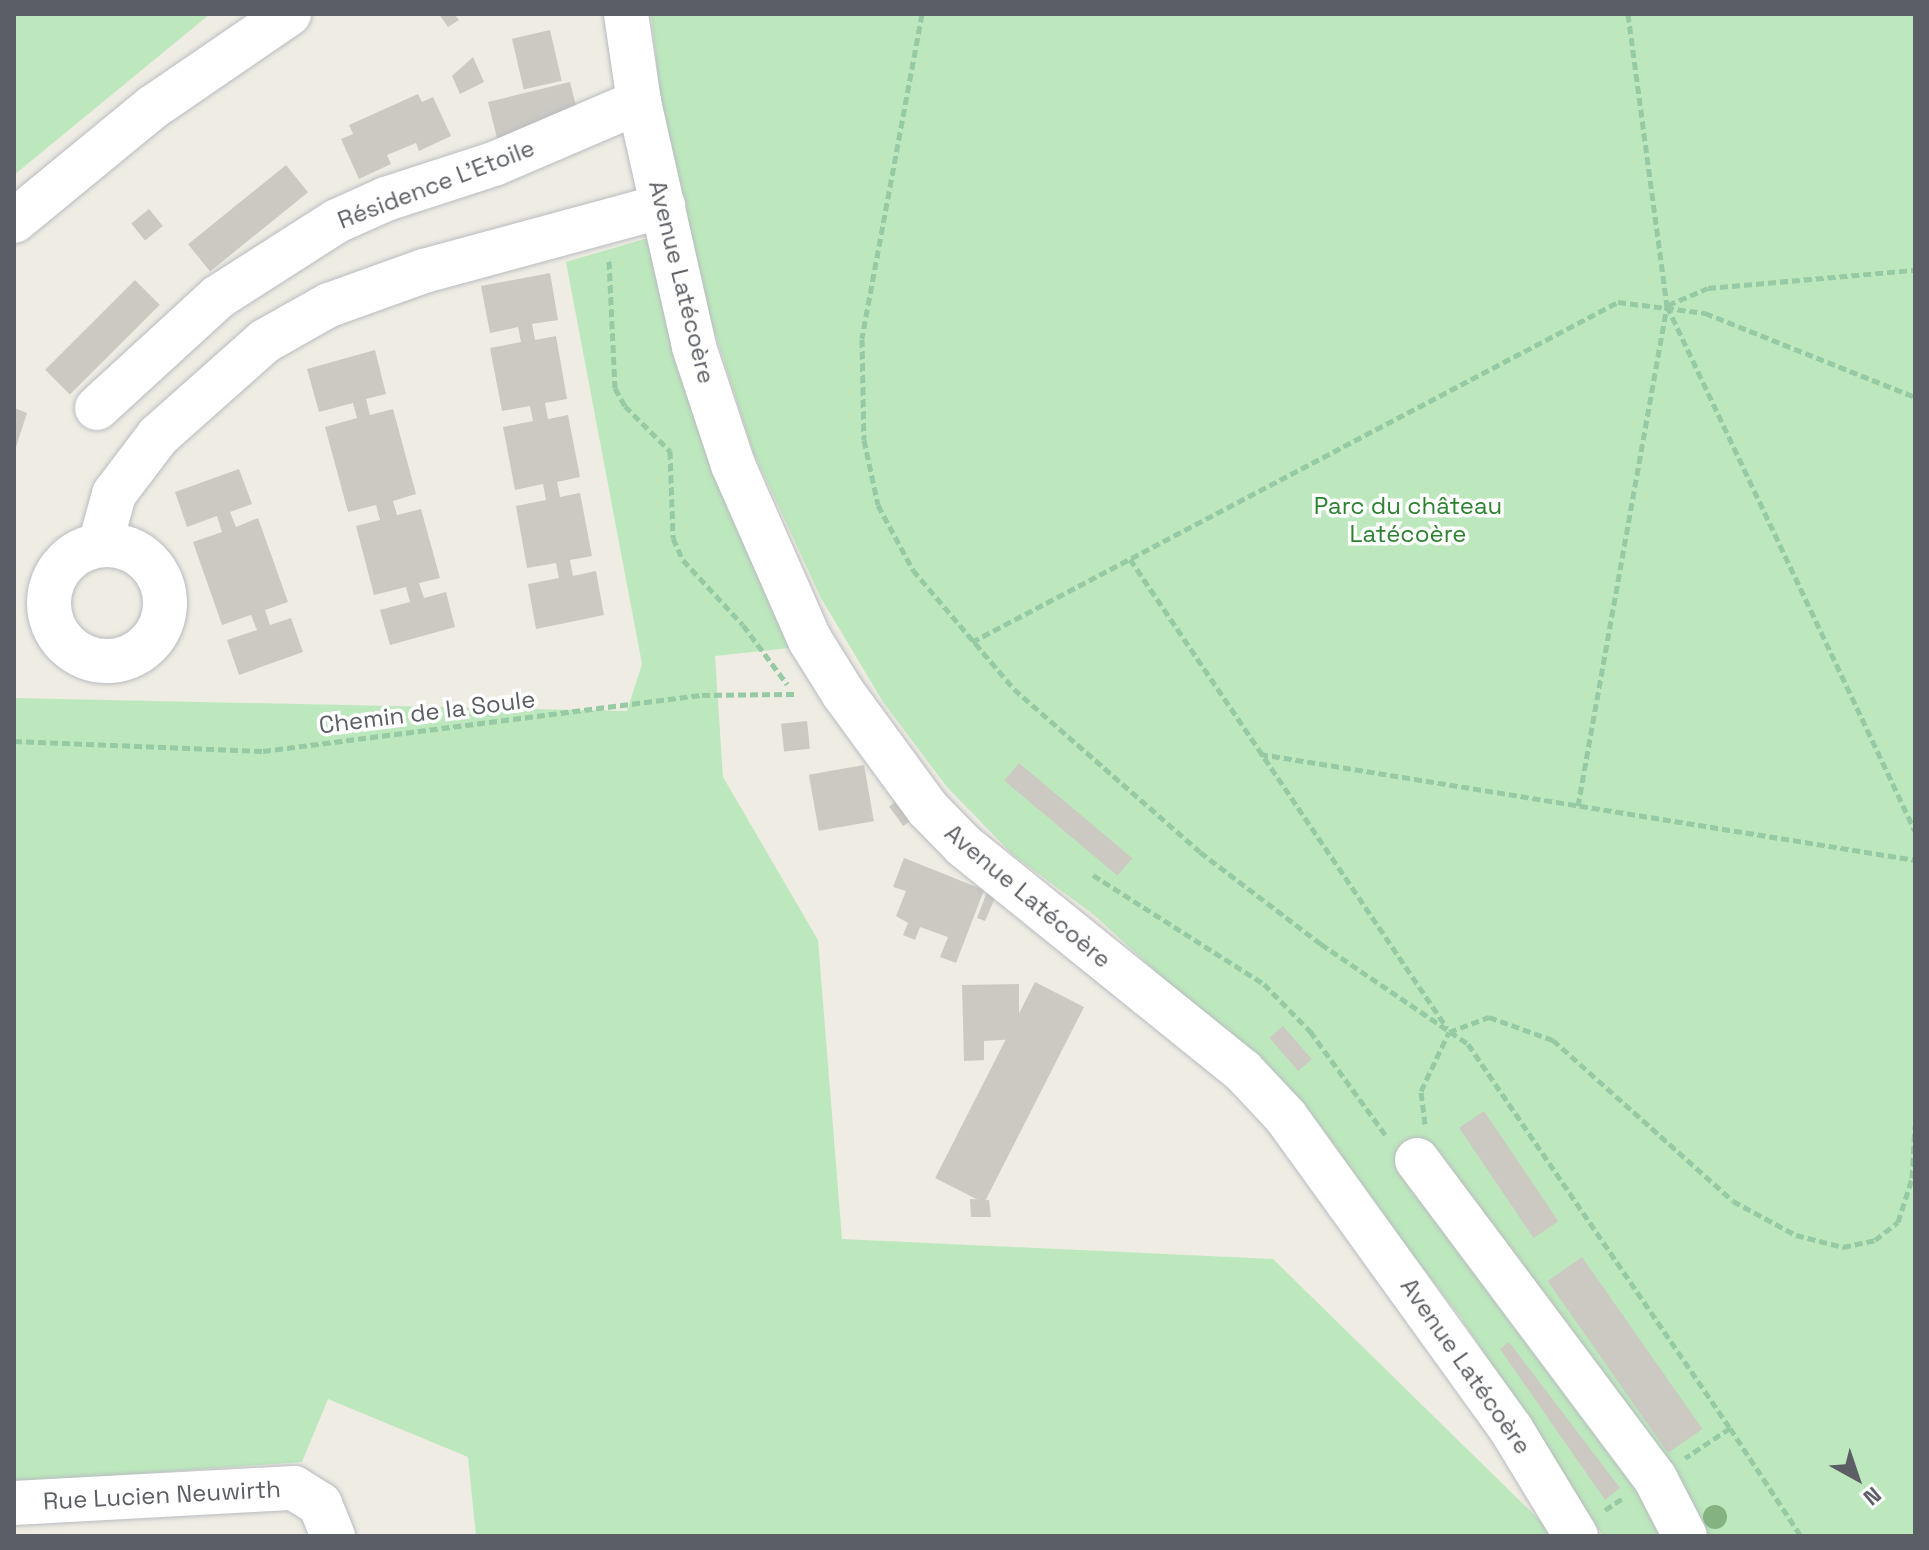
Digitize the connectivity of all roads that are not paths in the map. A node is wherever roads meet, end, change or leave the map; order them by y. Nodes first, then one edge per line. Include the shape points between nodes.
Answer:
1 (289, 14) edge
2 (626, 14) edge
3 (639, 102) junction
4 (663, 206) junction
5 (14, 221) edge
6 (97, 408) dead end
7 (100, 545) dead end
8 (1417, 1160) road end
9 (14, 1503) edge
10 (1584, 1527) edge
11 (333, 1536) edge
12 (1685, 1536) edge

1 - 5 street via 153,107
2 - 3 street, Avenue Latécoère
3 - 4 street, Avenue Latécoère
3 - 6 street, Résidence L'Etoile via 494,164 337,221 218,297
4 - 7 street via 424,271 329,305 265,341 158,436 114,494
4 - 10 street, Avenue Latécoère via 694,347 733,465 810,640 843,693 928,809 964,846 1243,1071 1286,1117
8 - 12 street via 1655,1478
9 - 11 street, Rue Lucien Neuwirth via 294,1488 320,1504

